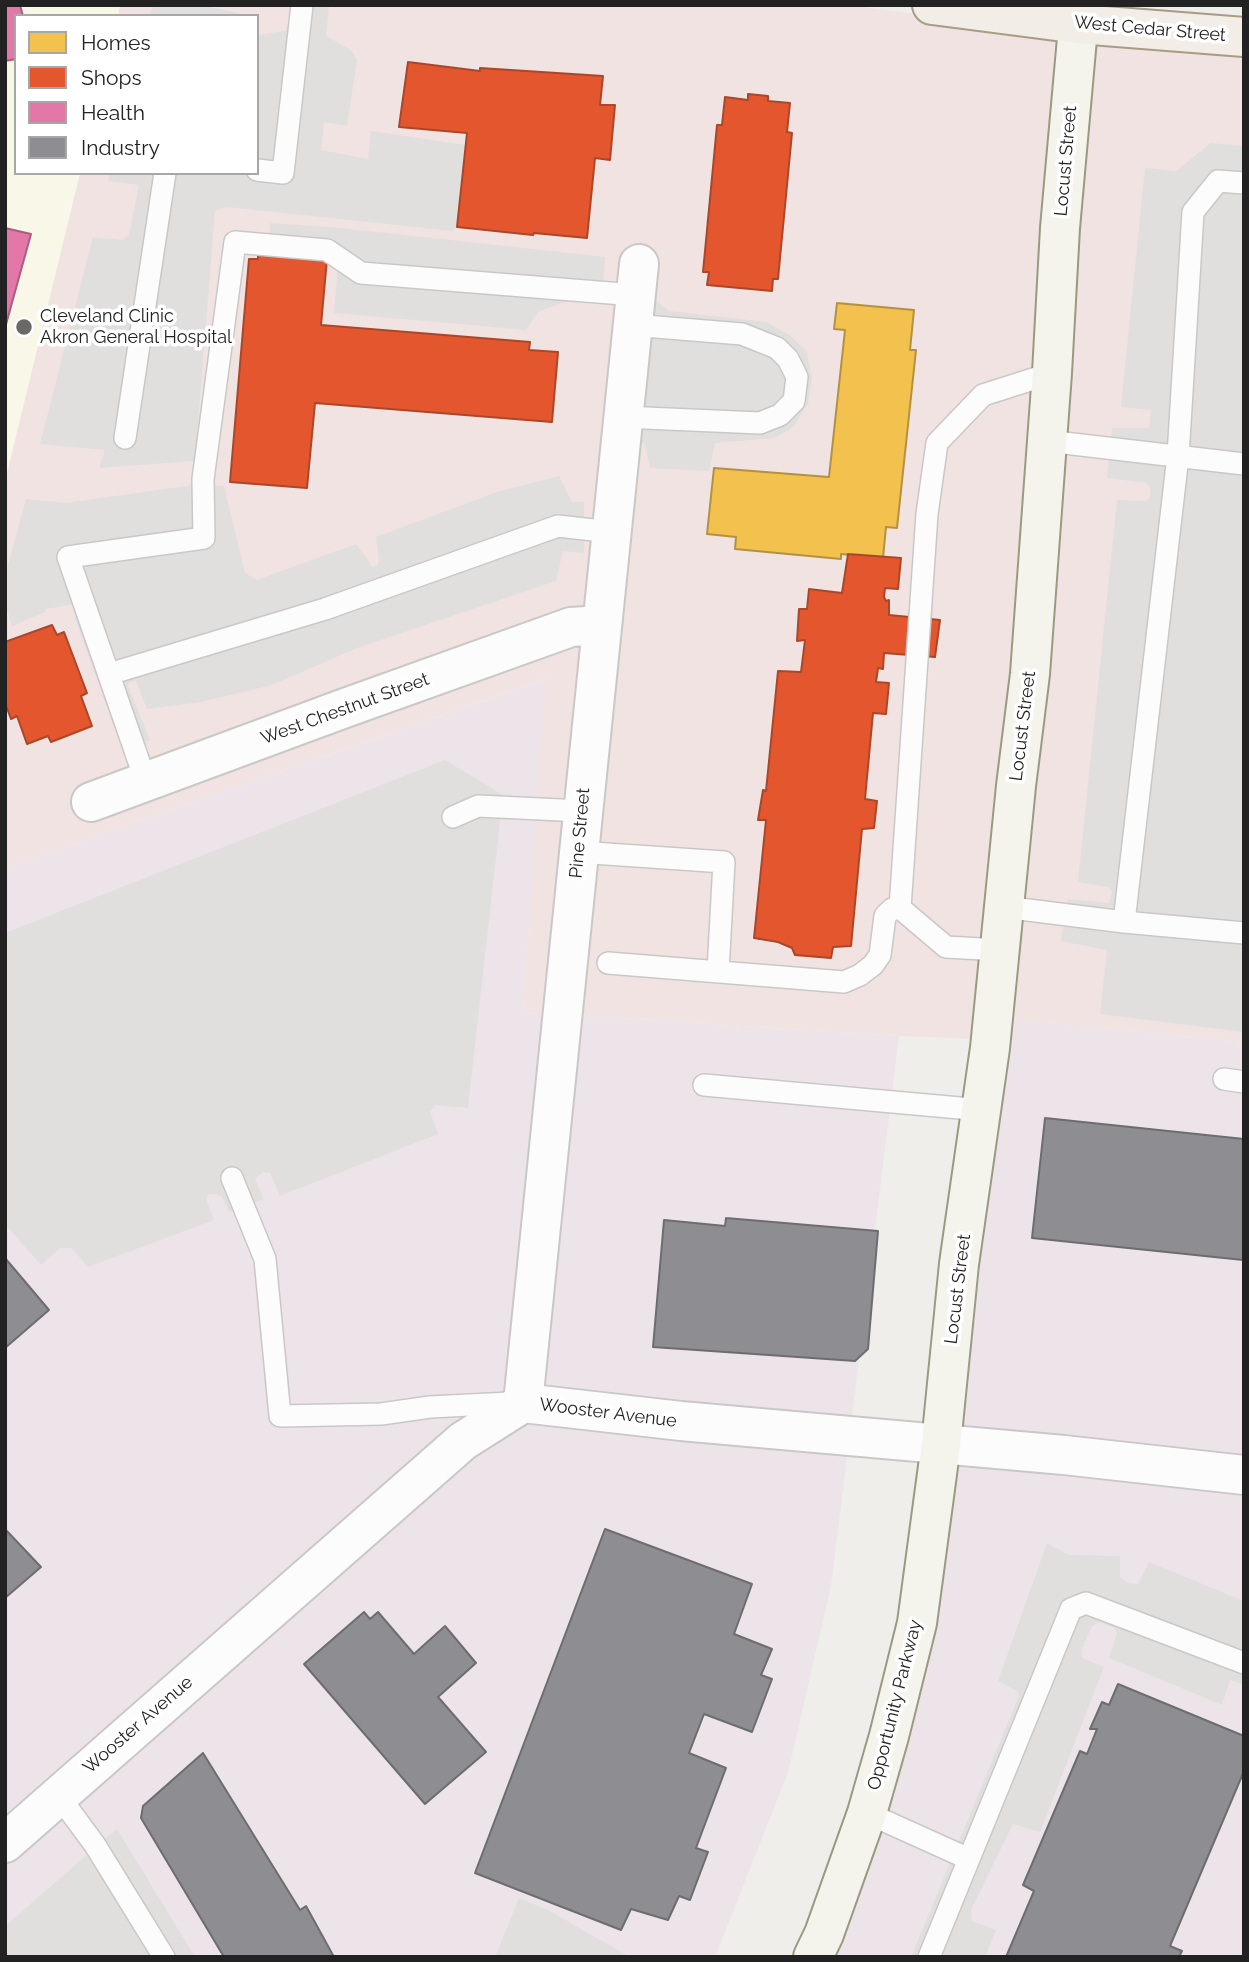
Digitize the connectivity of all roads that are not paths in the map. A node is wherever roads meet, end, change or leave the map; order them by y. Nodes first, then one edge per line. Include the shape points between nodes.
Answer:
1 (302, 5) edge
2 (932, 5) edge
3 (1080, 14) edge
4 (1244, 37) edge
5 (259, 170) edge
6 (165, 175) edge
7 (1244, 183) edge
8 (636, 295) junction
9 (1052, 373) junction
10 (622, 417) junction
11 (125, 438) dead end
12 (1047, 441) junction
13 (1178, 456) junction
14 (1244, 464) edge
15 (611, 531) junction
16 (601, 625) junction
17 (109, 674) junction
18 (146, 782) junction
19 (91, 802) dead end
20 (582, 811) junction
21 (453, 817) dead end
22 (578, 852) junction
23 (1004, 907) junction
24 (900, 908) junction
25 (1124, 922) junction
26 (1244, 933) edge
27 (1000, 950) junction
28 (608, 963) dead end
29 (718, 971) junction
30 (704, 1085) dead end
31 (982, 1110) junction
32 (232, 1178) dead end
33 (523, 1403) junction
34 (941, 1444) junction
35 (1244, 1475) edge
36 (1244, 1662) edge
37 (58, 1795) junction
38 (867, 1813) junction
39 (5, 1843) edge
40 (969, 1859) junction
41 (164, 1957) edge
42 (813, 1957) edge
43 (929, 1957) edge

1 - 5 lane via 283,173
2 - 3 main road, West Cedar Street
3 - 4 main road, West Cedar Street
3 - 9 main road, Locust Street
6 - 11 lane
7 - 13 lane via 1218,181 1193,212
8 - 10 street, Pine Street
8 - 10 lane via 777,348 797,377 794,401 780,415 760,423
8 - 17 lane via 361,272 327,250 235,242 203,479 204,538 68,557
9 - 12 main road, Locust Street
9 - 24 lane via 983,395 937,443 927,514
10 - 15 street, Pine Street
12 - 13 lane
12 - 23 main road, Locust Street via 1030,674
13 - 14 lane
13 - 25 lane
15 - 16 street, Pine Street
15 - 17 lane via 558,526 325,609
16 - 18 street, West Chestnut Street via 571,627
16 - 20 street, Pine Street
17 - 18 lane
18 - 19 street, West Chestnut Street
20 - 21 lane via 478,806
20 - 22 street, Pine Street
22 - 29 lane via 724,862
22 - 33 street, Pine Street
23 - 25 lane
23 - 27 main road, Locust Street
24 - 27 lane via 946,947
24 - 29 lane via 885,916 880,955 873,965 844,982
25 - 26 lane
27 - 31 main road, Locust Street
28 - 29 lane
30 - 31 lane
31 - 34 main road, Locust Street
32 - 33 lane via 265,1259 280,1416
33 - 34 street, Wooster Avenue
33 - 37 street, Wooster Avenue via 463,1441
34 - 35 street, Wooster Avenue
34 - 38 main road, Opportunity Parkway via 917,1623
36 - 40 lane via 1086,1603 1071,1609
37 - 39 street, Wooster Avenue
37 - 41 lane via 95,1845
38 - 40 lane
38 - 42 main road, Opportunity Parkway
40 - 43 lane

